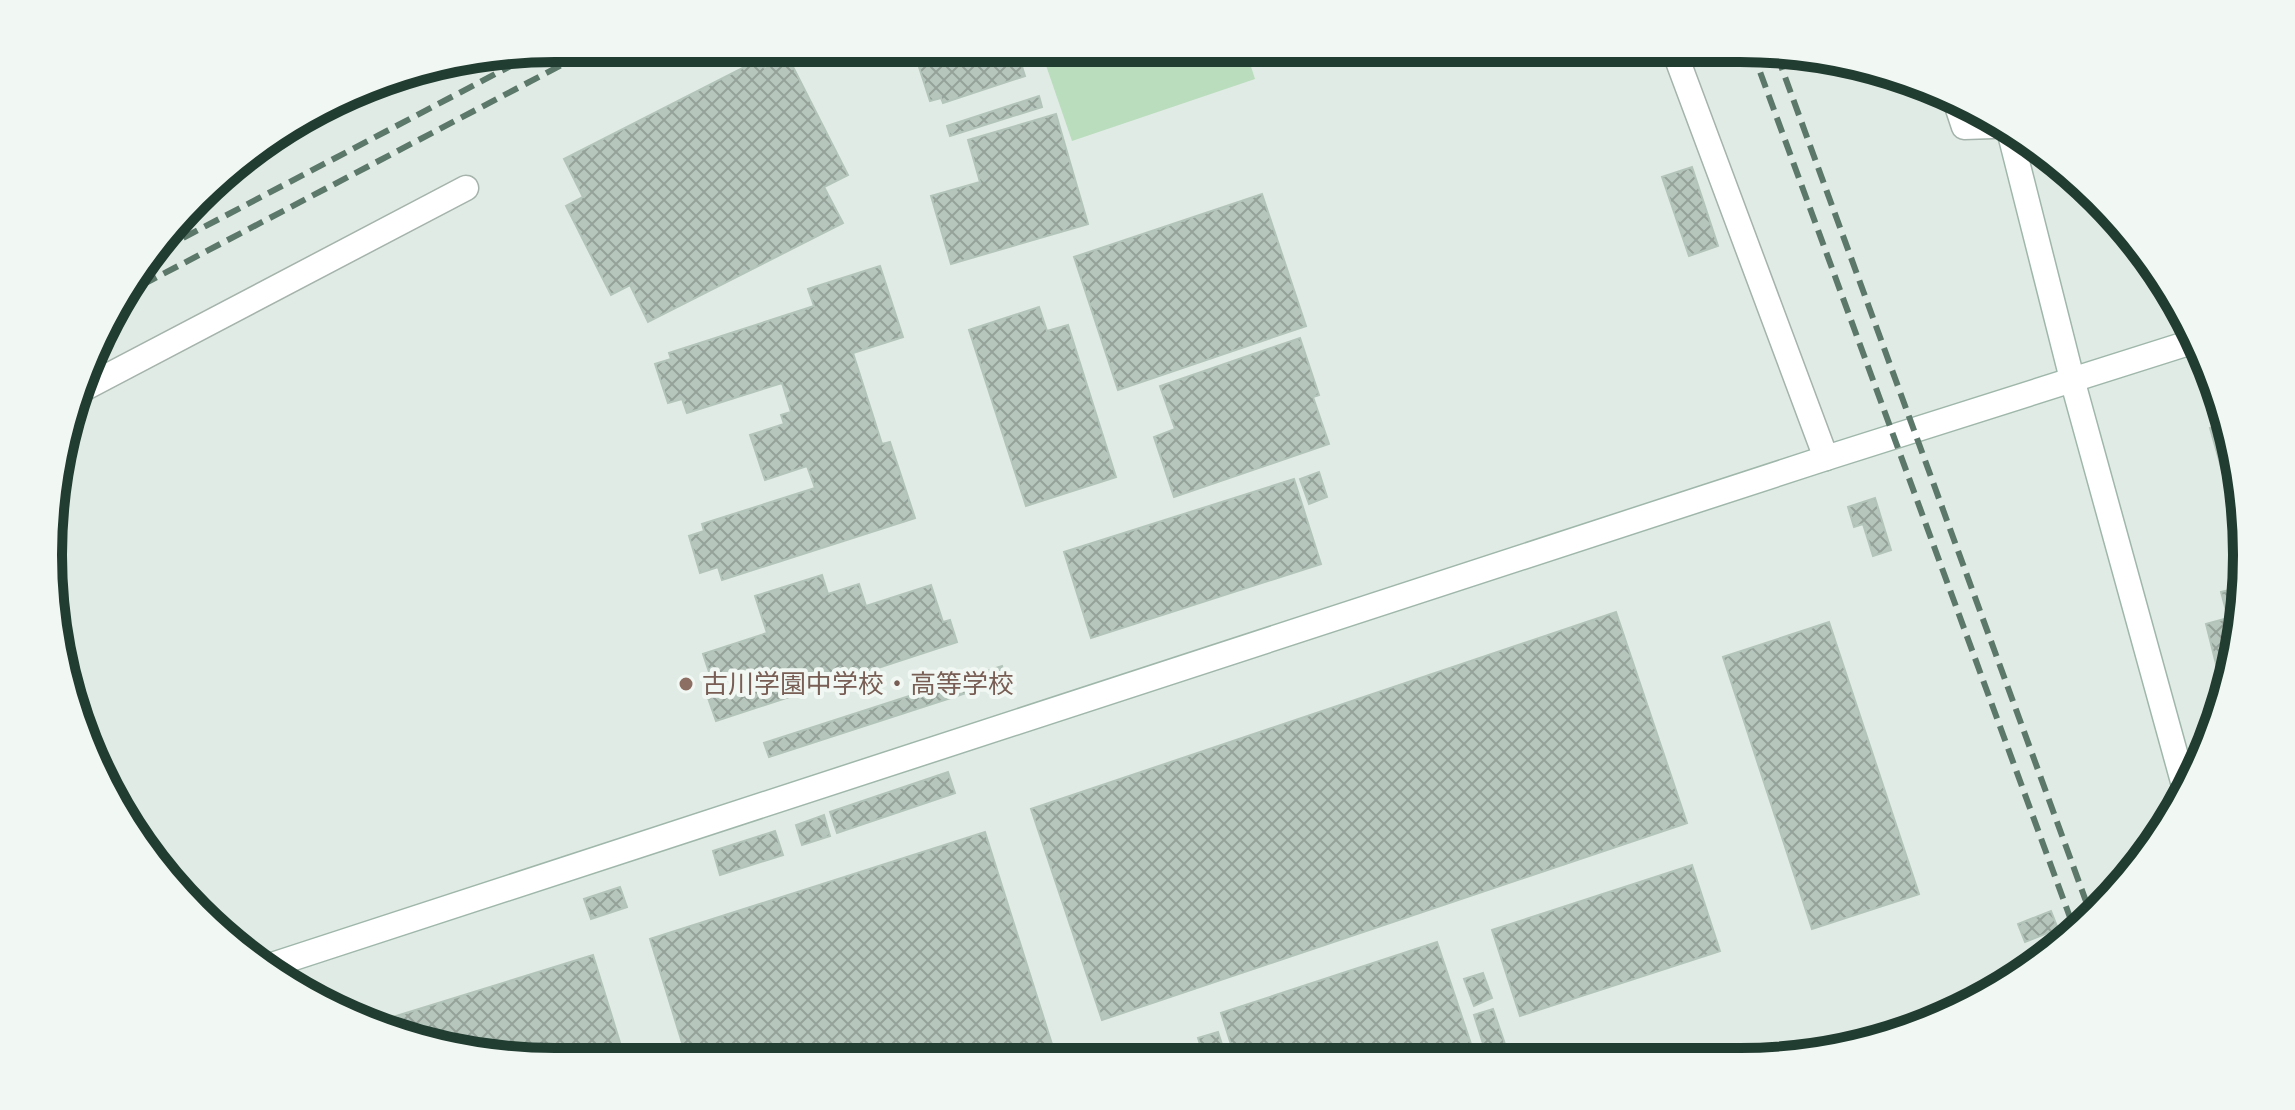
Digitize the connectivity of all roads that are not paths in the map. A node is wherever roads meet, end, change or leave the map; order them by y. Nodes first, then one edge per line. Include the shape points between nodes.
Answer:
1 (1678, 62) edge
2 (1960, 114) edge
3 (1984, 126) edge
4 (2013, 144) edge
5 (466, 188) dead end
6 (2185, 344) edge
7 (2072, 379) junction
8 (93, 384) edge
9 (1826, 458) junction
10 (2181, 775) edge
11 (278, 963) edge

1 - 9 street
2 - 3 street via 1964,127
4 - 7 street
5 - 8 street
6 - 7 street
7 - 9 street
7 - 10 street
9 - 11 street

